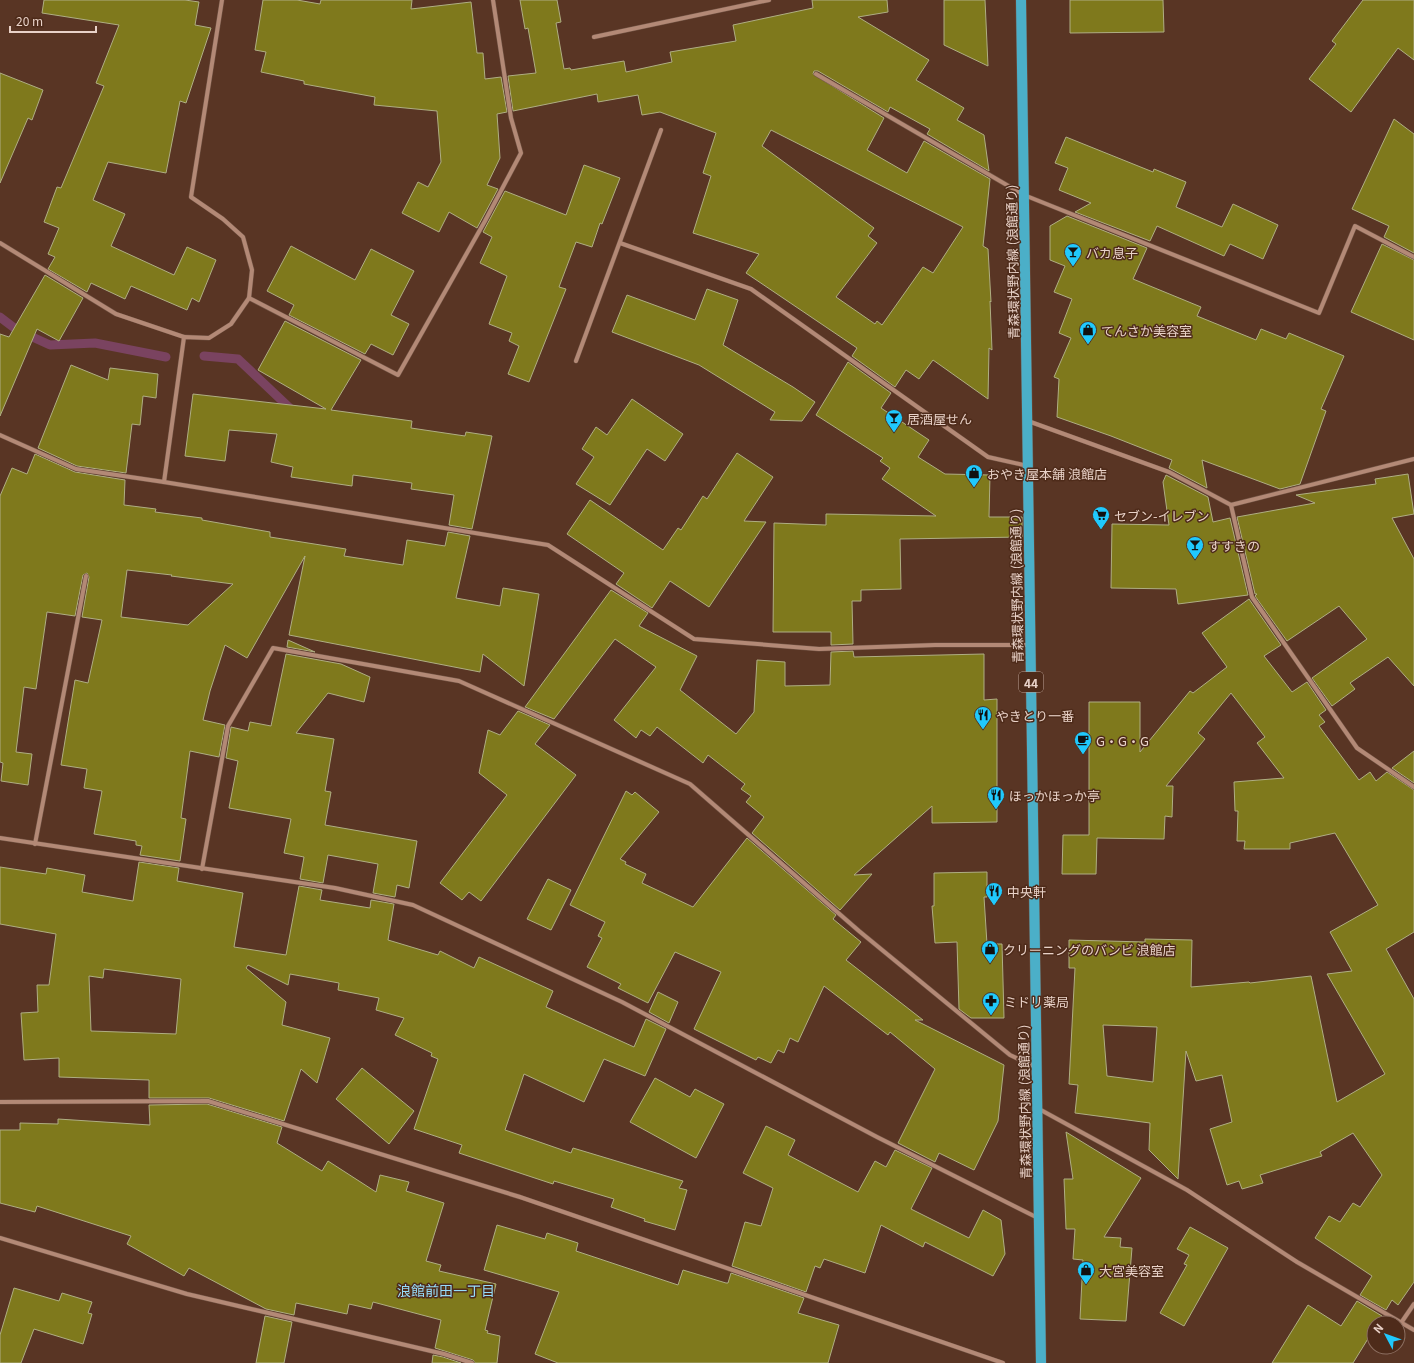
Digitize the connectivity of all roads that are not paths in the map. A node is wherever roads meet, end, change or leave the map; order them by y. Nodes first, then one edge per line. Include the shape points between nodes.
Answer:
1 (222, 0) edge
2 (493, 0) edge
3 (769, 0) edge
4 (1021, 0) edge
5 (594, 37) dead end
6 (816, 74) dead end
7 (661, 130) dead end
8 (1024, 195) junction
9 (0, 243) edge
10 (620, 243) junction
11 (1414, 257) edge
12 (249, 298) junction
13 (184, 337) junction
14 (576, 361) dead end
15 (1027, 421) junction
16 (0, 435) edge
17 (1414, 459) edge
18 (1028, 466) junction
19 (164, 482) junction
20 (1231, 505) junction
21 (86, 576) dead end
22 (1030, 645) junction
23 (1414, 787) edge
24 (0, 838) edge
25 (35, 844) junction
26 (202, 869) junction
27 (1036, 1068) junction
28 (0, 1102) edge
29 (1037, 1108) junction
30 (1038, 1218) junction
31 (0, 1238) edge
32 (1414, 1304) edge
33 (1387, 1315) edge
34 (1406, 1316) edge
35 (472, 1363) edge
36 (1003, 1363) edge
37 (1041, 1363) edge

1 - 12 street via 191,197 223,219 243,237 252,270
2 - 12 street via 511,118 521,153 398,375
3 - 5 street
4 - 8 main road, 青森環状野内線 (浪館通り) / 44
6 - 8 street
7 - 10 street
8 - 11 street via 1319,313 1356,226
8 - 15 main road, 青森環状野内線 (浪館通り) / 44
9 - 13 street via 116,314
10 - 14 street
10 - 18 street via 751,289 988,457
12 - 13 street via 231,324 209,338
13 - 19 street
15 - 18 main road, 青森環状野内線 (浪館通り) / 44
15 - 20 street via 1169,472
16 - 19 street via 76,469
17 - 20 street
18 - 22 main road, 青森環状野内線 (浪館通り) / 44
19 - 22 street via 548,545 694,639 819,649 935,644
20 - 23 street via 1252,597 1357,748
21 - 25 street
22 - 27 main road, 青森環状野内線 (浪館通り) / 44
24 - 25 street
25 - 26 street
26 - 27 street via 228,726 273,648 459,681 690,784 859,931 1010,1055
26 - 30 street via 336,888 413,905 622,1002 877,1137
27 - 29 main road, 青森環状野内線 (浪館通り) / 44
28 - 36 street via 208,1102 520,1197
29 - 30 main road, 青森環状野内線 (浪館通り) / 44
29 - 33 street via 1187,1190 1297,1262
30 - 37 main road, 青森環状野内線 (浪館通り) / 44
31 - 35 street via 187,1294 444,1354
32 - 34 street

